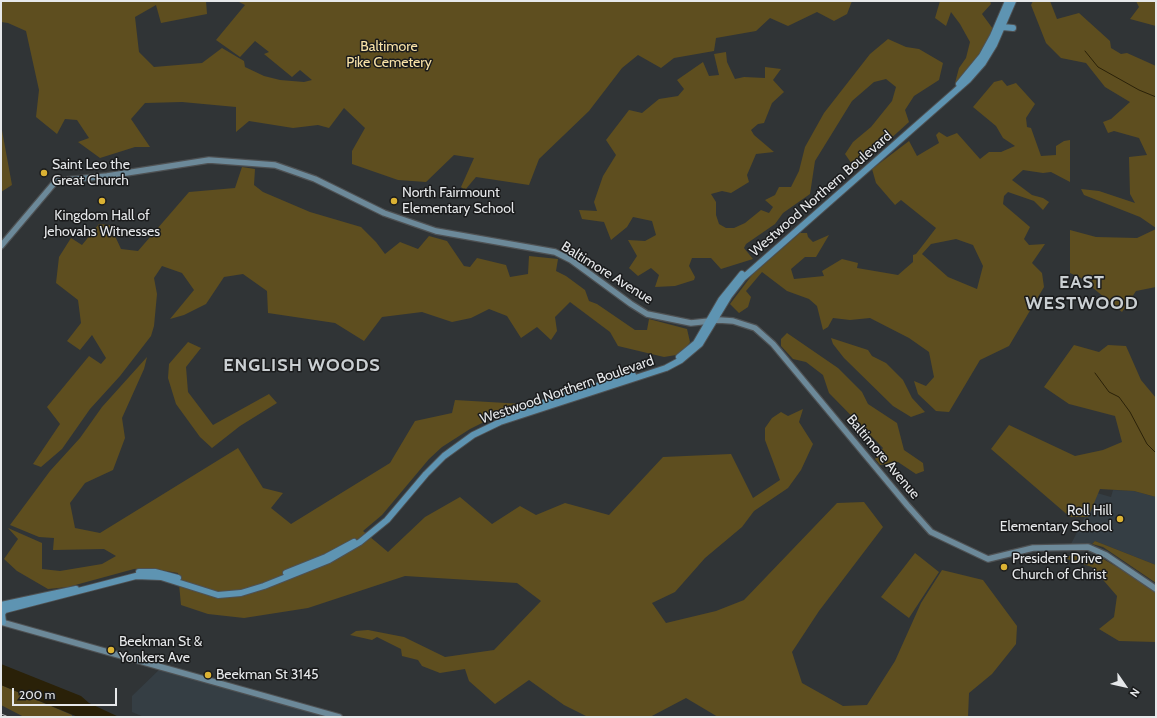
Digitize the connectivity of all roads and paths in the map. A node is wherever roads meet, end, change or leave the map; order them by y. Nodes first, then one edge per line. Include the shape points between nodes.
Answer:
1 (1008, 1) edge
2 (1013, 1) edge
3 (1003, 26) junction
4 (1013, 28) dead end
5 (1, 246) edge
6 (722, 309) junction
7 (728, 320) junction
8 (712, 321) junction
9 (1156, 589) edge
10 (2, 608) edge
11 (2, 622) edge
12 (339, 717) edge

1 - 8 main road, Westwood Northern Boulevard via 987,47 962,80 745,271 729,289
2 - 3 main road, Westwood Northern Boulevard
3 - 4 main road
3 - 6 main road, Westwood Northern Boulevard via 988,56 968,80 753,269 736,287
5 - 8 street, Baltimore Avenue via 56,181 209,160 254,162 295,171 384,213 436,231 555,252 571,260 647,314 685,323
6 - 7 street
6 - 8 main road, Westwood Northern Boulevard
7 - 8 street, Baltimore Avenue
7 - 9 street, Baltimore Avenue via 749,325 769,339 931,532 988,559 1033,548 1088,547 1106,554
8 - 10 main road, Westwood Northern Boulevard via 696,343 669,363 556,398 470,432 437,457 384,518 362,536 326,556 254,586 240,590 216,591 163,573 147,571
10 - 11 main road
11 - 12 street

